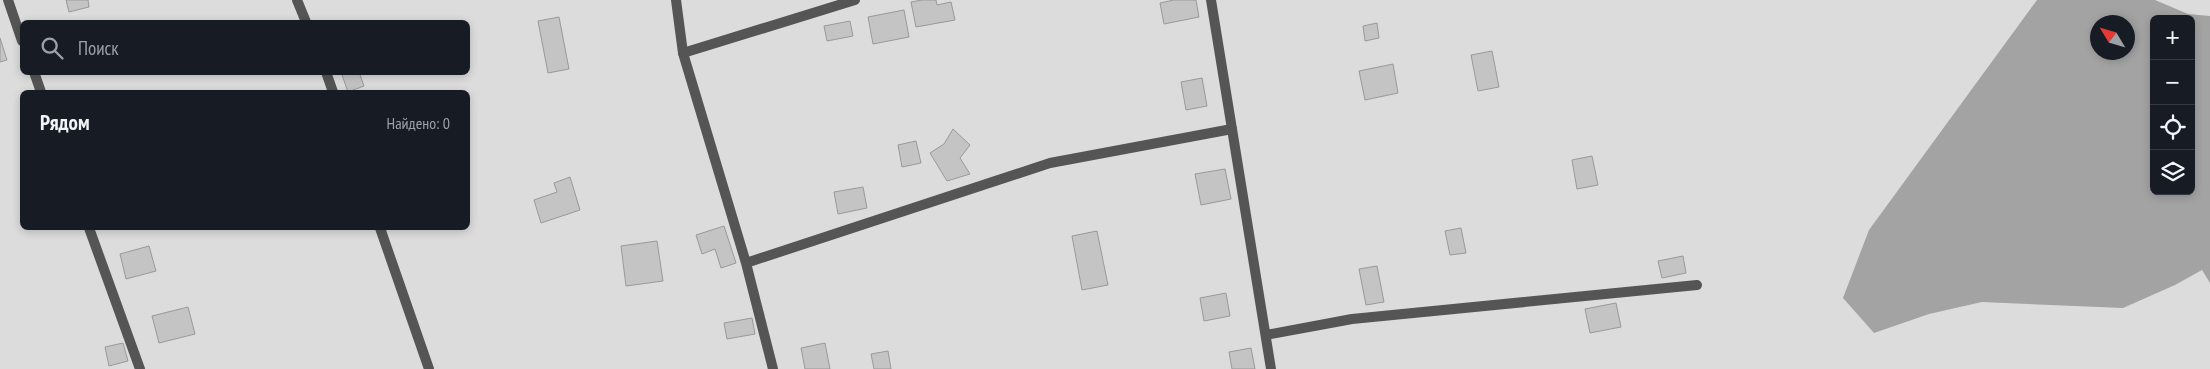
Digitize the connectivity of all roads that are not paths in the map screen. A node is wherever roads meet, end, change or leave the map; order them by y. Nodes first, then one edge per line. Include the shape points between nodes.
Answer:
1 (8, 0) edge
2 (296, 0) edge
3 (676, 0) edge
4 (855, 0) edge
5 (1210, 0) edge
6 (305, 20) edge
7 (20, 34) edge
8 (683, 53) junction
9 (35, 75) edge
10 (327, 75) edge
11 (40, 90) edge
12 (332, 90) edge
13 (1232, 129) junction
14 (90, 230) edge
15 (381, 230) edge
16 (746, 263) junction
17 (1697, 285) dead end
18 (1266, 335) junction
19 (140, 369) edge
20 (430, 369) edge
21 (773, 369) edge
22 (1271, 369) edge

1 - 7 street
2 - 6 street
3 - 8 street
4 - 8 street
5 - 13 street
8 - 16 street
9 - 11 street
10 - 12 street
13 - 16 street via 1050,163
13 - 18 street
14 - 19 street
15 - 20 street
16 - 21 street
17 - 18 street via 1352,319
18 - 22 street

